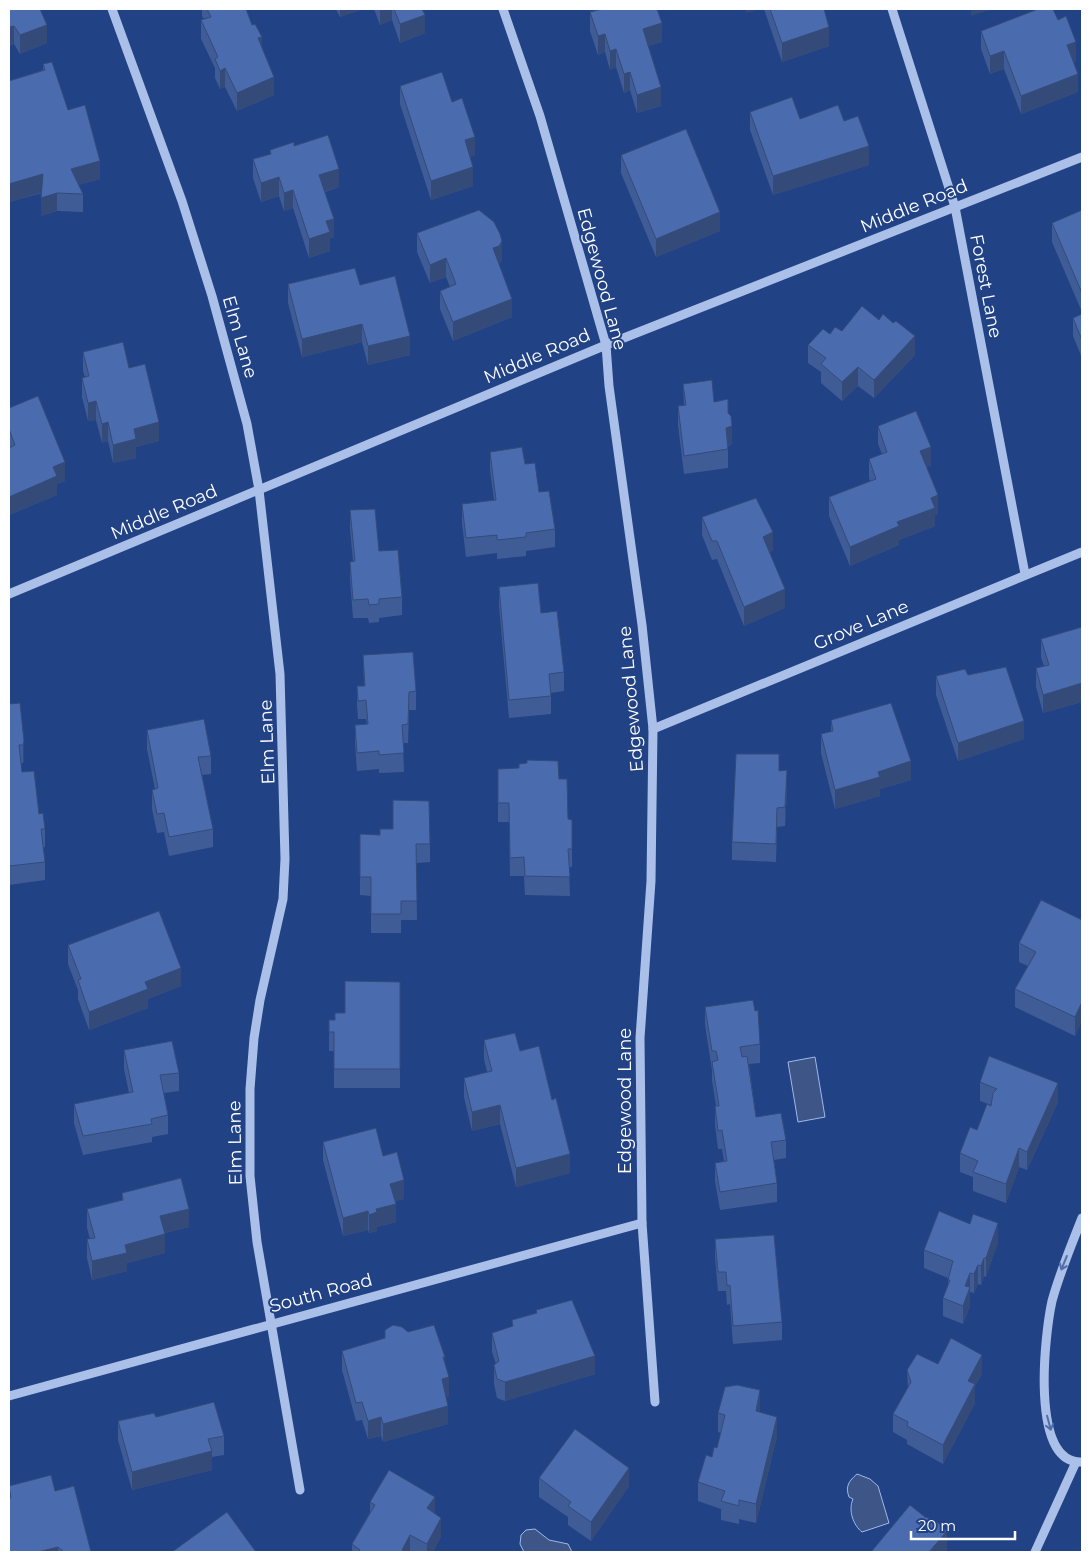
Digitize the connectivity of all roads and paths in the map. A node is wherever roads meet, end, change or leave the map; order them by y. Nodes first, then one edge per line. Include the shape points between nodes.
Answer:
1 (112, 9) edge
2 (503, 9) edge
3 (892, 9) edge
4 (1082, 157) edge
5 (954, 207) junction
6 (606, 345) junction
7 (259, 490) junction
8 (1082, 552) edge
9 (1025, 574) junction
10 (9, 594) edge
11 (653, 728) junction
12 (1082, 1218) edge
13 (642, 1223) junction
14 (270, 1324) junction
15 (9, 1396) edge
16 (655, 1402) dead end
17 (1079, 1462) edge
18 (300, 1490) dead end
19 (1035, 1552) edge

1 - 7 street, Elm Lane via 182,201 212,296 247,424
2 - 6 street, Edgewood Lane via 540,116
3 - 5 street, Forest Lane
4 - 5 street, Middle Road
5 - 6 street, Middle Road
5 - 9 street, Forest Lane
6 - 7 street, Middle Road
6 - 11 street, Edgewood Lane via 608,386 642,625
7 - 10 street, Middle Road
7 - 14 street, Elm Lane via 280,674 285,811 283,900 260,1000 250,1089 250,1176
8 - 9 street, Grove Lane
9 - 11 street, Grove Lane
11 - 13 street, Edgewood Lane via 651,881 640,1038
12 -> 17 street via 1052,1303 1044,1405 1054,1444 1063,1457
13 - 14 street, South Road
13 - 16 street, Edgewood Lane
14 - 15 street, South Road
14 - 18 street, Elm Lane
17 - 19 street

